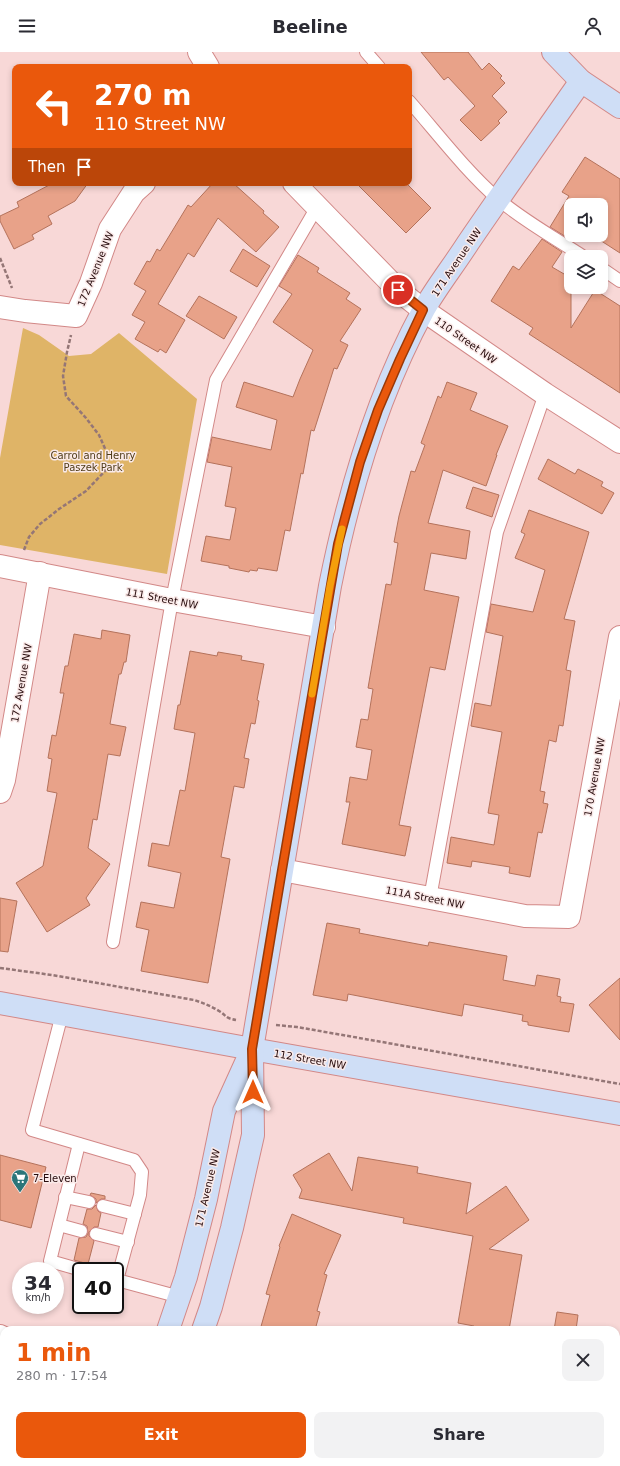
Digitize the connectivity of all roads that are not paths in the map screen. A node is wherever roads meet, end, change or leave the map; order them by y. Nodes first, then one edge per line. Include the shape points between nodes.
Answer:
1 (200, 52) edge
2 (366, 52) edge
3 (553, 52) edge
4 (206, 64) edge
5 (376, 64) edge
6 (580, 81) junction
7 (412, 104) edge
8 (620, 107) edge
9 (141, 186) edge
10 (297, 186) edge
11 (498, 199) junction
12 (317, 207) junction
13 (573, 250) edge
14 (608, 273) edge
15 (620, 281) edge
16 (0, 307) edge
17 (423, 310) junction
18 (545, 394) junction
19 (620, 442) edge
20 (0, 566) edge
21 (40, 573) junction
22 (172, 600) junction
23 (324, 628) junction
24 (620, 637) edge
25 (0, 792) edge
26 (282, 870) junction
27 (430, 898) junction
28 (570, 917) joint
29 (112, 942) dead end
30 (0, 1003) edge
31 (62, 1014) junction
32 (252, 1049) junction
33 (620, 1114) edge
34 (79, 1144) junction
35 (66, 1197) junction
36 (88, 1202) dead end
37 (103, 1206) dead end
38 (135, 1214) junction
39 (59, 1225) junction
40 (81, 1231) dead end
41 (96, 1234) dead end
42 (128, 1242) junction
43 (122, 1262) edge
44 (72, 1267) edge
45 (124, 1282) edge
46 (180, 1297) junction
47 (169, 1326) edge
48 (204, 1326) edge

1 - 4 street
2 - 5 lane
3 - 6 street
6 - 8 street
6 - 11 street, 171 Avenue NW
7 - 11 lane via 469,171
9 - 16 street, 172 Avenue NW via 110,229 76,316
10 - 12 street, 110 Street NW
11 - 13 lane
11 - 17 street, 171 Avenue NW
12 - 17 street, 110 Street NW via 398,290
12 - 22 lane via 216,380
14 - 15 lane
17 - 18 street, 110 Street NW
17 - 23 street, 171 Avenue NW via 384,395 360,462 338,544
18 - 19 street, 110 Street NW
18 - 27 lane via 497,532
20 - 21 street, 111 Street NW
21 - 22 street, 111 Street NW
21 - 25 street, 172 Avenue NW
22 - 23 street, 111 Street NW
22 - 29 lane
23 - 26 street, 171 Avenue NW
24 - 28 street, 170 Avenue NW
26 - 27 street, 111A Street NW
26 - 32 street, 171 Avenue NW
27 - 28 street, 111A Street NW via 525,916
30 - 31 street, 112 Street NW
31 - 32 street, 112 Street NW
31 - 34 lane via 32,1130
32 - 33 street, 112 Street NW
32 - 46 street, 171 Avenue NW via 224,1111 204,1207
32 - 48 street, 171 Avenue NW via 253,1135 232,1228
34 - 35 lane
34 - 38 lane via 134,1160 142,1172
35 - 36 lane
35 - 39 lane
37 - 38 lane
38 - 42 lane
39 - 40 lane
39 - 44 lane via 50,1261
41 - 42 lane
42 - 43 lane
45 - 46 lane
46 - 47 street, 171 Avenue NW

